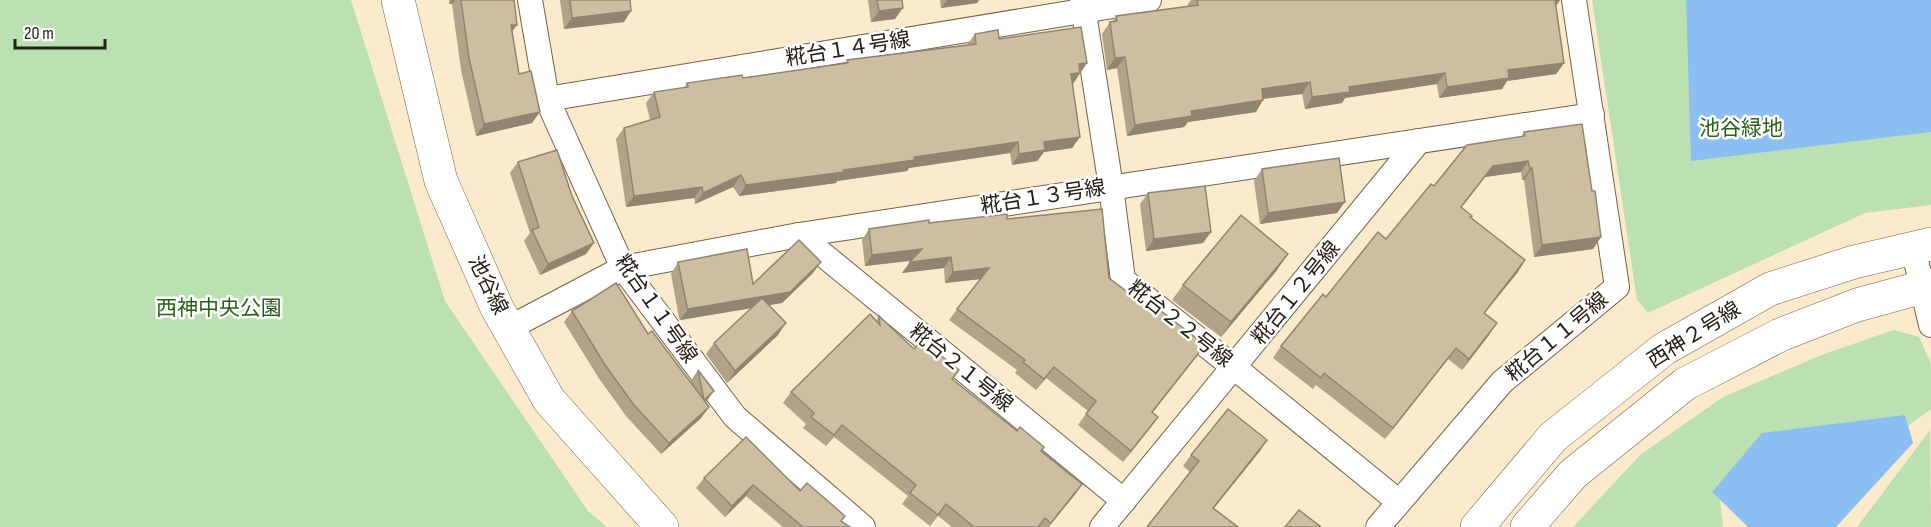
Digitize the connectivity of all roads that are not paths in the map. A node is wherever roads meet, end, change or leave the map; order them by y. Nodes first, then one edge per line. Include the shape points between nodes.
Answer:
1 (398, 0) edge
2 (530, 0) edge
3 (1149, 0) edge
4 (1574, 0) edge
5 (1083, 5) edge
6 (547, 99) junction
7 (1592, 115) junction
8 (1419, 141) junction
9 (1111, 187) junction
10 (799, 235) junction
11 (1922, 246) edge
12 (623, 268) junction
13 (1926, 286) edge
14 (1931, 325) edge
15 (509, 328) junction
16 (1235, 368) junction
17 (1124, 501) junction
18 (1399, 502) junction
19 (662, 527) edge
20 (863, 527) edge
21 (1102, 527) edge
22 (1378, 527) edge
23 (1477, 527) edge
24 (1527, 527) edge

1 - 15 street, 池谷線 via 441,181
2 - 6 street, 糀台１１号線
3 - 5 street, 糀台１４号線
4 - 7 street, 糀台１１号線
5 - 6 street, 糀台１４号線
5 - 9 street, 糀台２２号線
6 - 12 street, 糀台１１号線
7 - 8 street, 糀台１３号線
7 - 18 street, 糀台１１号線 via 1617,287 1502,382
8 - 9 street, 糀台１３号線
8 - 16 street, 糀台１２号線
9 - 10 street, 糀台１３号線
9 - 16 street, 糀台２２号線 via 1123,280
10 - 12 street, 糀台１３号線
10 - 17 street, 糀台２１号線
11 - 13 street
11 - 23 street, 西神２号線 via 1854,262 1770,289 1664,349 1553,437
12 - 15 street, 糀台１３号線
12 - 20 street, 糀台１１号線 via 735,417
13 - 14 street
13 - 24 street, 西神２号線 via 1857,305 1780,335 1685,384 1573,474
15 - 19 street, 池谷線 via 549,400
16 - 17 street, 糀台１２号線
16 - 18 street, 糀台２２号線
17 - 21 street, 糀台１２号線
18 - 22 street, 糀台１１号線

